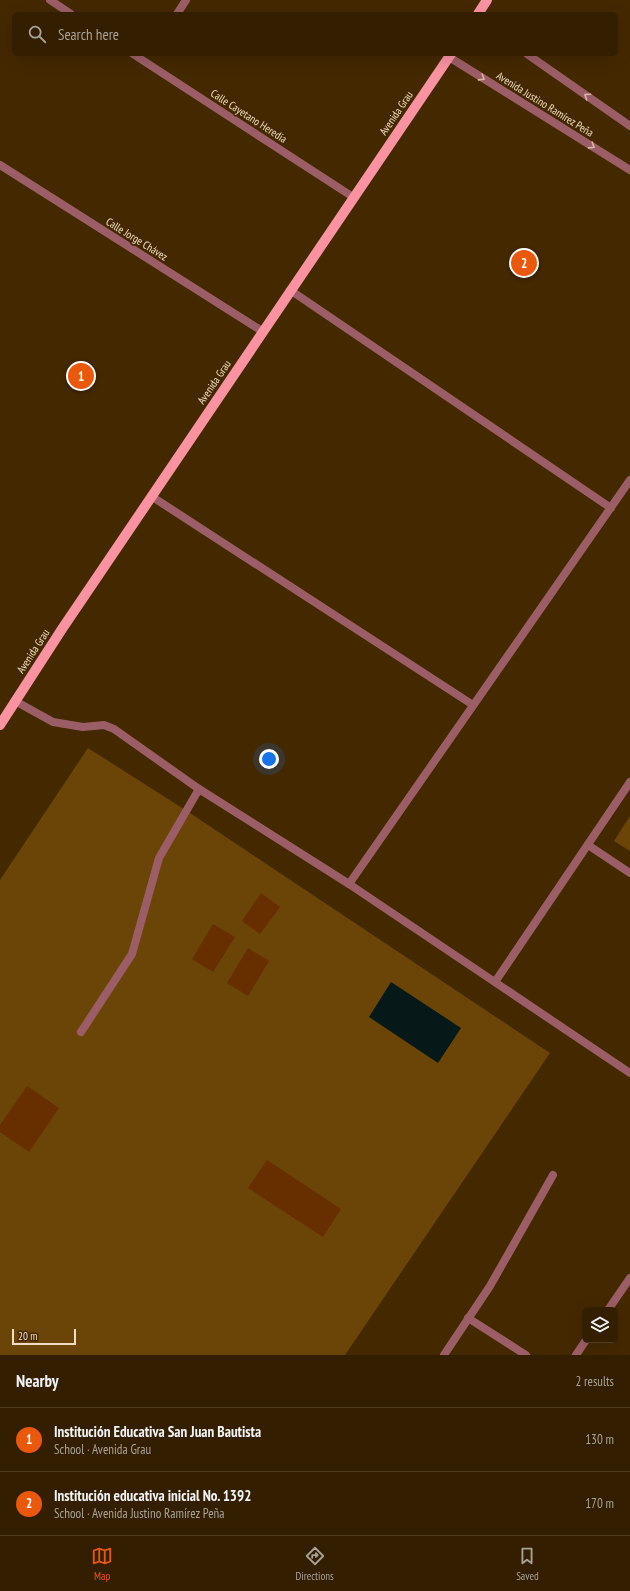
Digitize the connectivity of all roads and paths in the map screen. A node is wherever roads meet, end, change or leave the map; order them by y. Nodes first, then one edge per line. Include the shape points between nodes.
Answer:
1 (50, 0) edge
2 (186, 0) edge
3 (487, 0) edge
4 (69, 12) edge
5 (178, 12) edge
6 (479, 12) edge
7 (136, 56) edge
8 (150, 56) edge
9 (449, 56) edge
10 (452, 56) edge
11 (530, 56) edge
12 (146, 62) junction
13 (630, 126) edge
14 (0, 165) edge
15 (630, 170) edge
16 (353, 196) junction
17 (290, 290) junction
18 (262, 331) junction
19 (630, 480) edge
20 (151, 496) junction
21 (611, 508) junction
22 (15, 701) junction
23 (473, 705) junction
24 (0, 725) edge
25 (630, 782) edge
26 (199, 789) junction
27 (588, 845) junction
28 (630, 873) edge
29 (349, 884) junction
30 (495, 982) junction
31 (82, 1032) dead end
32 (630, 1073) edge
33 (553, 1175) dead end
34 (630, 1278) edge
35 (610, 1307) edge
36 (468, 1318) junction
37 (584, 1343) edge
38 (444, 1355) edge
39 (526, 1355) edge
40 (576, 1355) edge

1 - 4 street
2 - 5 street
3 - 6 main road
7 - 12 street, Calle Cayetano Heredia
8 - 12 street
9 - 16 main road, Avenida Grau
10 -> 15 street, Avenida Justino Ramírez Peña
13 -> 11 street
12 - 16 street, Calle Cayetano Heredia
14 - 18 street, Calle Jorge Chávez
16 - 17 main road, Avenida Grau
17 - 18 main road, Avenida Grau
17 - 21 street
18 - 20 main road, Avenida Grau
19 - 21 street
20 - 22 main road, Avenida Grau
20 - 23 street
21 - 23 street
22 - 24 main road, Avenida Grau
22 - 26 street via 53,722 83,727 104,724
23 - 29 street
25 - 27 street
26 - 29 street
26 - 31 street via 159,858 132,954
27 - 28 street
27 - 30 street
29 - 30 street
30 - 32 street
33 - 36 street via 490,1286
34 - 35 street
36 - 38 street
36 - 39 street
37 - 40 street

